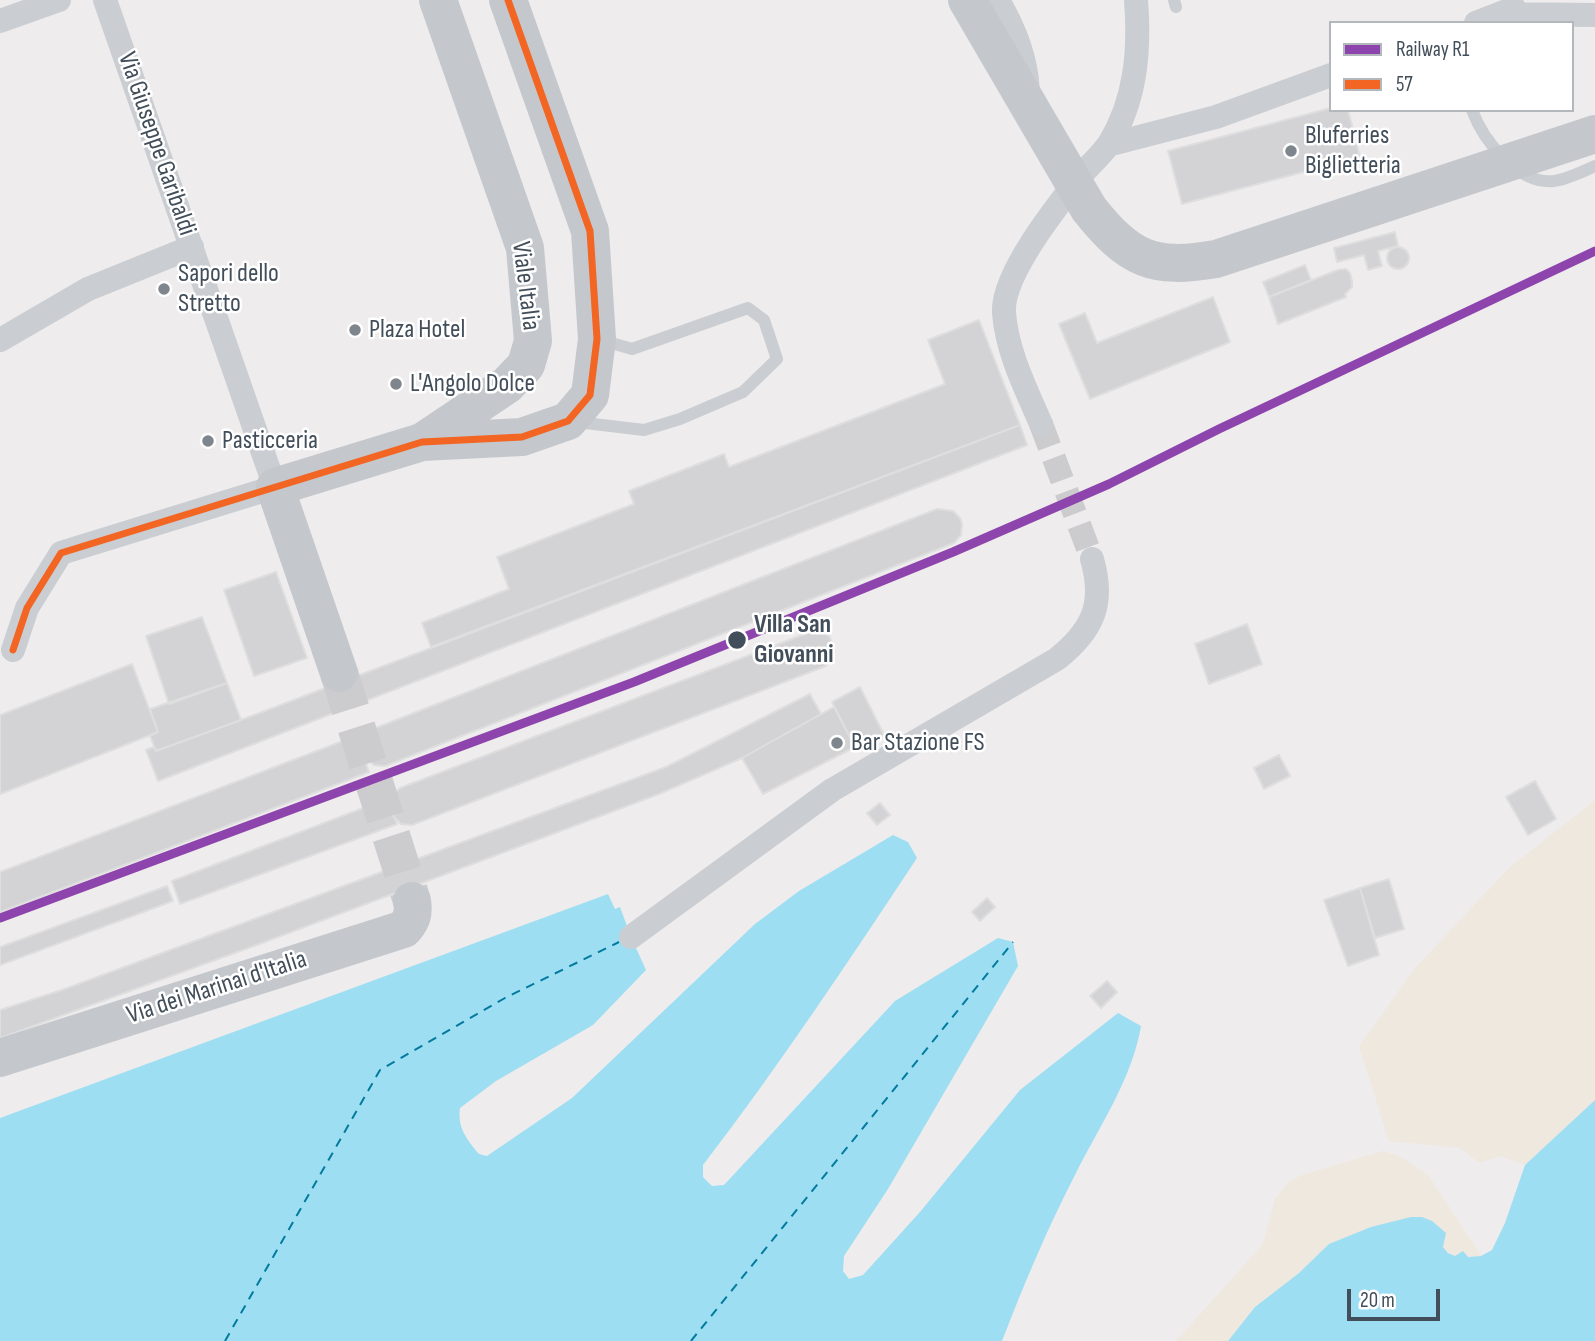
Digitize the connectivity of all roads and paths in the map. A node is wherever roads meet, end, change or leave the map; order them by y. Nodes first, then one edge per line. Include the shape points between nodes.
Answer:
1 (59, 0) edge
2 (105, 0) edge
3 (438, 0) edge
4 (508, 0) edge
5 (967, 0) edge
6 (998, 0) edge
7 (1136, 0) edge
8 (1537, 0) edge
9 (1500, 13) junction
10 (1595, 15) edge
11 (0, 21) edge
12 (1481, 21) edge
13 (1329, 76) edge
14 (1028, 107) junction
15 (1473, 112) edge
16 (1595, 134) edge
17 (1108, 145) junction
18 (1595, 166) edge
19 (192, 247) junction
20 (1, 337) edge
21 (597, 339) junction
22 (568, 421) junction
23 (1041, 424) tunnel mouth
24 (422, 442) junction
25 (275, 487) junction
26 (1092, 559) tunnel mouth
27 (13, 650) dead end
28 (339, 674) tunnel mouth
29 (412, 901) tunnel mouth
30 (631, 937) dead end
31 (0, 1058) edge

1 - 11 street
2 - 19 street, Via Giuseppe Garibaldi
3 - 24 main road, Viale Italia via 525,248 533,341 526,365 507,385
4 - 21 main road via 590,231
5 - 14 main road
6 - 14 street via 1016,33 1027,70
7 - 17 street via 1139,40 1134,83
8 - 9 street
9 - 10 street
9 - 12 street
13 - 17 street via 1216,117
14 - 16 main road via 1110,236 1150,260 1172,263 1216,258
15 - 18 lane via 1485,136 1526,175 1553,181
17 - 23 street via 1019,261 1006,291 1003,313 1010,343
19 - 20 street via 88,289
19 - 25 street, Via Giuseppe Garibaldi
21 - 22 main road via 590,395
21 - 22 lane via 632,348 748,308 764,320 777,359 743,392 644,430
22 - 24 main road via 522,437
24 - 25 main road
25 - 27 street via 61,553 27,608
25 - 28 main road
26 - 30 street via 1099,594 1094,612 1075,645 1058,659 832,790
29 - 31 main road, Via dei Marinai d'Italia via 414,912 404,929

